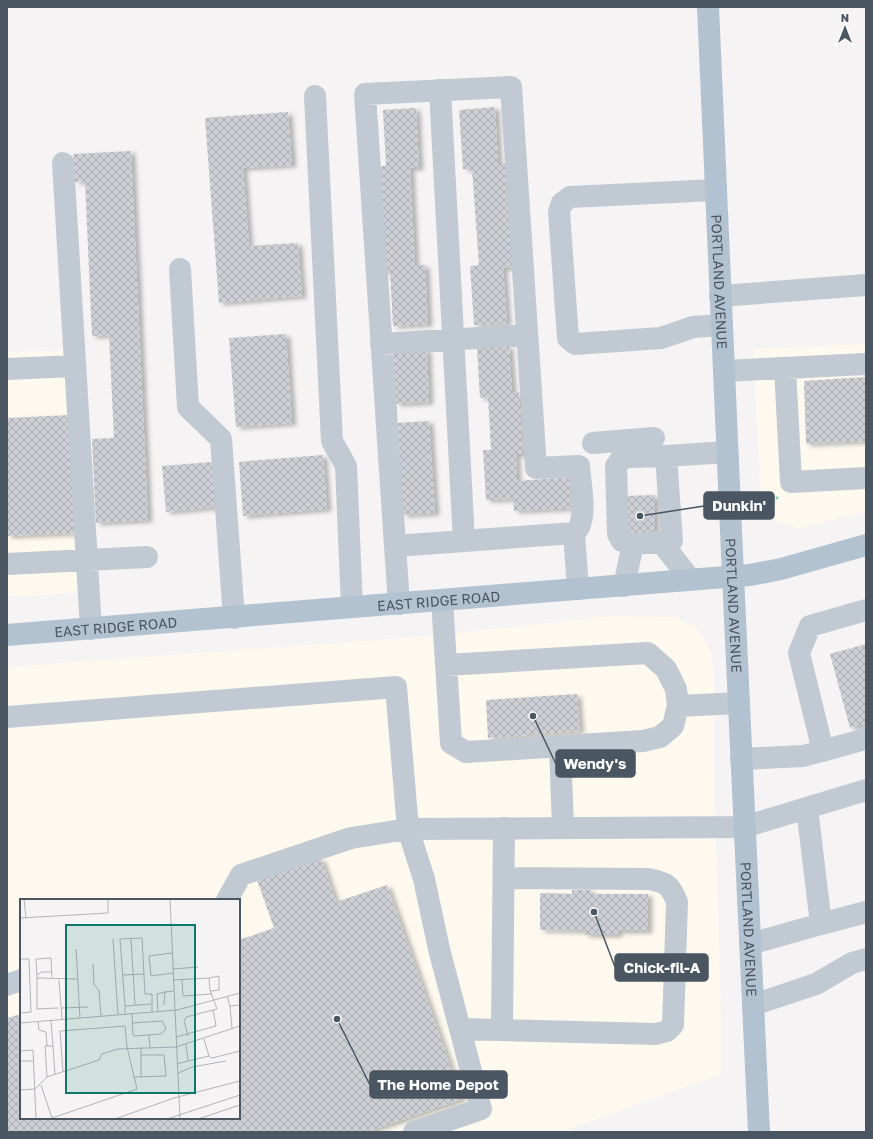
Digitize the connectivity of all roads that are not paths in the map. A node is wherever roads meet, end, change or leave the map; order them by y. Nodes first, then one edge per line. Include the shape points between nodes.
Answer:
1 (708, 7) edge
2 (440, 90) junction
3 (315, 96) dead end
4 (63, 163) dead end
5 (716, 190) junction
6 (180, 269) dead end
7 (866, 286) edge
8 (720, 296) junction
9 (722, 325) junction
10 (527, 335) junction
11 (453, 339) junction
12 (381, 344) junction
13 (866, 364) edge
14 (75, 366) junction
15 (785, 368) junction
16 (7, 369) edge
17 (724, 371) junction
18 (593, 443) dead end
19 (660, 447) junction
20 (727, 452) junction
21 (866, 478) edge
22 (574, 533) junction
23 (464, 541) junction
24 (661, 542) junction
25 (634, 544) junction
26 (866, 545) edge
27 (395, 546) junction
28 (147, 557) dead end
29 (87, 560) junction
30 (7, 564) edge
31 (732, 576) junction
32 (691, 580) junction
33 (624, 586) junction
34 (578, 589) junction
35 (442, 600) junction
36 (399, 604) junction
37 (352, 607) junction
38 (866, 610) edge
39 (234, 618) junction
40 (91, 629) junction
41 (7, 636) edge
42 (446, 665) junction
43 (739, 703) junction
44 (678, 706) junction
45 (7, 717) edge
46 (866, 739) edge
47 (560, 746) junction
48 (823, 750) junction
49 (741, 759) junction
50 (866, 790) edge
51 (807, 808) junction
52 (744, 826) junction
53 (408, 828) junction
54 (504, 828) junction
55 (563, 828) junction
56 (504, 878) junction
57 (228, 899) edge
58 (866, 912) edge
59 (821, 924) junction
60 (750, 944) junction
61 (866, 959) edge
62 (20, 980) edge
63 (7, 984) edge
64 (753, 1005) junction
65 (460, 1029) junction
66 (502, 1030) junction
67 (414, 1132) edge
68 (759, 1132) edge

1 - 5 main road, PORTLAND AVENUE
2 - 10 lane via 511,87
2 - 11 lane
2 - 12 lane via 365,94
3 - 37 lane via 332,441 346,466
4 - 14 lane
5 - 8 main road, PORTLAND AVENUE
5 - 9 lane via 570,197 562,203 559,212 568,338 575,344 660,338 693,327
6 - 39 lane via 188,407 221,439
7 - 8 lane
8 - 9 main road, PORTLAND AVENUE
9 - 17 main road, PORTLAND AVENUE
10 - 11 lane
10 - 22 lane via 536,468 579,466 582,520
11 - 12 lane
11 - 23 lane
12 - 27 lane
13 - 15 lane
14 - 16 lane
14 - 29 lane
15 - 17 lane
15 - 21 lane via 791,482
17 - 20 main road, PORTLAND AVENUE
18 - 19 lane
19 - 20 lane
19 - 24 lane via 672,541
19 - 25 lane via 621,459 616,466 618,534 622,541
20 - 31 main road, PORTLAND AVENUE
22 - 23 lane
22 - 34 lane
23 - 27 lane
24 - 25 lane
24 - 32 lane
25 - 33 lane
26 - 31 main road, EAST RIDGE ROAD via 768,572
27 - 36 lane
28 - 29 lane
29 - 30 lane
29 - 40 lane
31 - 32 main road, EAST RIDGE ROAD
31 - 43 main road, PORTLAND AVENUE
32 - 33 main road, EAST RIDGE ROAD
33 - 34 main road, EAST RIDGE ROAD
34 - 35 main road, EAST RIDGE ROAD
35 - 36 main road, EAST RIDGE ROAD
35 - 42 lane
36 - 37 main road, EAST RIDGE ROAD
37 - 39 main road, EAST RIDGE ROAD
38 - 48 lane via 810,626 799,653
39 - 40 main road, EAST RIDGE ROAD
40 - 41 main road, EAST RIDGE ROAD
42 - 44 lane via 648,653 666,669 676,689
42 - 47 lane via 451,743 466,752
43 - 44 lane
43 - 49 main road, PORTLAND AVENUE
44 - 47 lane via 673,726 660,737 643,741
45 - 53 lane via 396,687
46 - 48 lane
47 - 55 lane
48 - 49 lane via 803,756
49 - 52 main road, PORTLAND AVENUE
50 - 51 lane
51 - 52 lane
51 - 59 lane
52 - 55 lane
52 - 60 main road, PORTLAND AVENUE
53 - 54 lane
53 - 57 lane via 351,838 241,875
53 - 65 lane via 424,879
54 - 55 lane
54 - 56 lane
56 - 66 lane
56 - 66 lane via 663,881 672,890 677,902 673,1025 667,1031 656,1034
58 - 59 lane
59 - 60 lane
60 - 64 main road, PORTLAND AVENUE
61 - 64 lane via 852,963 816,984
62 - 63 lane
64 - 68 main road, PORTLAND AVENUE
65 - 66 lane
65 - 67 lane via 481,1109

